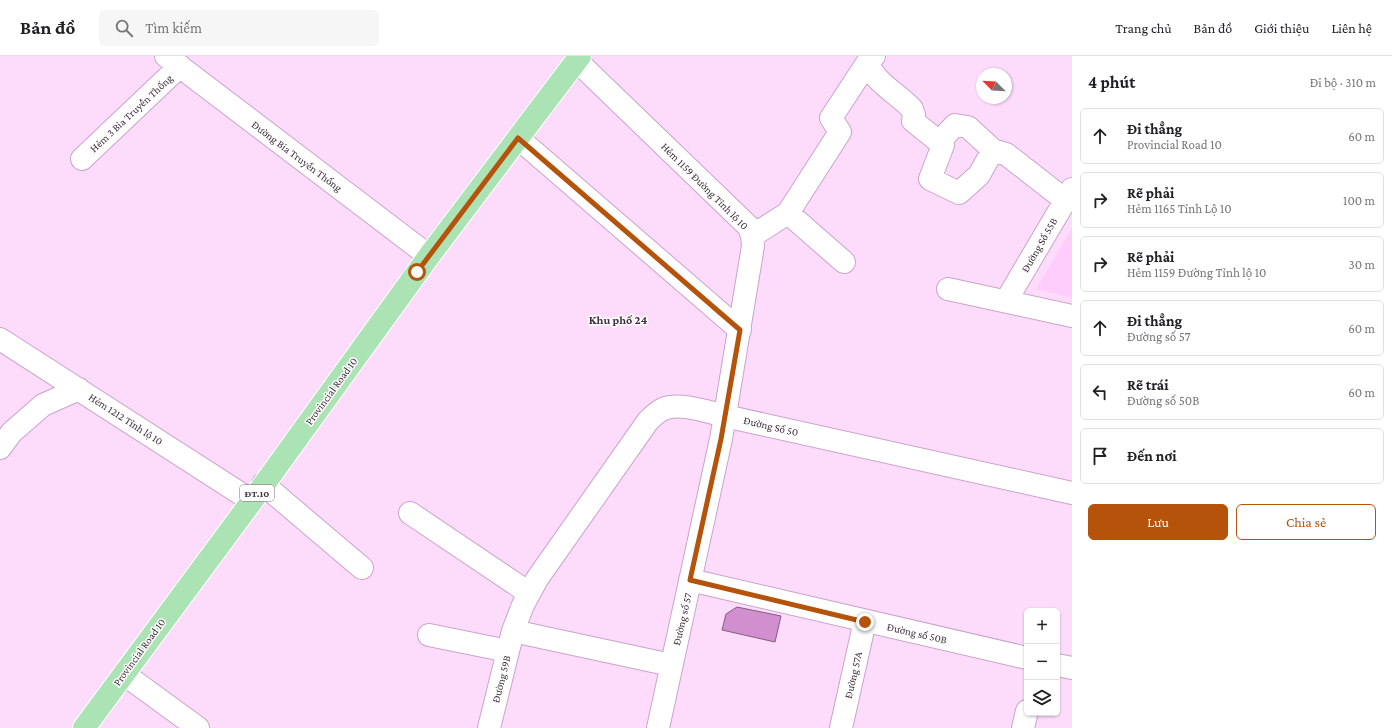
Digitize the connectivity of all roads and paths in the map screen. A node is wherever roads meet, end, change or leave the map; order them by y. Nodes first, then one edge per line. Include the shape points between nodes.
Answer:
1 (578, 58) edge
2 (870, 59) edge
3 (173, 61) edge
4 (518, 138) junction
5 (940, 141) junction
6 (993, 150) junction
7 (82, 159) dead end
8 (1069, 194) edge
9 (788, 213) junction
10 (752, 236) junction
11 (428, 256) junction
12 (844, 262) dead end
13 (948, 289) dead end
14 (1006, 302) junction
15 (1072, 316) edge
16 (740, 330) junction
17 (0, 339) edge
18 (79, 389) junction
19 (725, 416) junction
20 (0, 448) edge
21 (257, 493) junction
22 (1072, 493) edge
23 (410, 513) dead end
24 (362, 568) dead end
25 (690, 580) junction
26 (529, 593) junction
27 (865, 622) junction
28 (429, 635) dead end
29 (511, 641) junction
30 (1024, 657) edge
31 (671, 665) junction
32 (1060, 666) edge
33 (1072, 668) edge
34 (124, 674) junction
35 (1026, 716) edge
36 (84, 728) edge
37 (198, 728) edge
38 (489, 728) edge
39 (658, 728) edge
40 (841, 728) edge
41 (1024, 728) edge

1 - 4 main road, Provincial Road 10 / ĐT.10
1 - 10 street, Hẻm 1159 Đường Tỉnh lộ 10 via 749,227
2 - 5 street via 872,73 912,109 913,121 919,127
2 - 9 street via 831,118 840,132
3 - 7 street, Hẻm 3 Bia Truyền Thống
3 - 11 street, Đường Bia Truyền Thống
4 - 11 main road, Provincial Road 10 / ĐT.10
4 - 16 street
5 - 6 street via 955,125 968,127
5 - 6 street via 944,145 930,179 959,193 979,175
6 - 8 street via 1006,154
8 - 14 street, Đường Số 55B
9 - 10 street
9 - 12 street
10 - 16 street, Hẻm 1159 Đường Tỉnh lộ 10 via 753,246
11 - 21 main road, Provincial Road 10 / ĐT.10
13 - 14 street
14 - 15 street
16 - 19 street, Hẻm 1159 Đường Tỉnh lộ 10
17 - 18 street, Hẻm 1212 Tỉnh lộ 10
18 - 20 street via 43,405 12,432
18 - 21 street, Hẻm 1212 Tỉnh lộ 10
19 - 22 street, Đường Số 50
19 - 25 street, Đường số 57
19 - 26 street, Đường Số 50 via 679,406 669,407 655,414
21 - 24 street, Hẻm 1212 Tỉnh lộ 10
21 - 34 main road, Provincial Road 10 / ĐT.10
23 - 26 street
25 - 27 street, Đường số 50B
25 - 31 street, Đường số 57
26 - 29 street, Đường Số 50
27 - 30 street, Đường số 50B
27 - 40 street, Đường 57A
28 - 29 street
29 - 31 street
29 - 38 street, Đường 59B
31 - 39 street, Đường số 57
32 - 33 street
34 - 36 main road, Provincial Road 10 / ĐT.10
34 - 37 street
35 - 41 street

